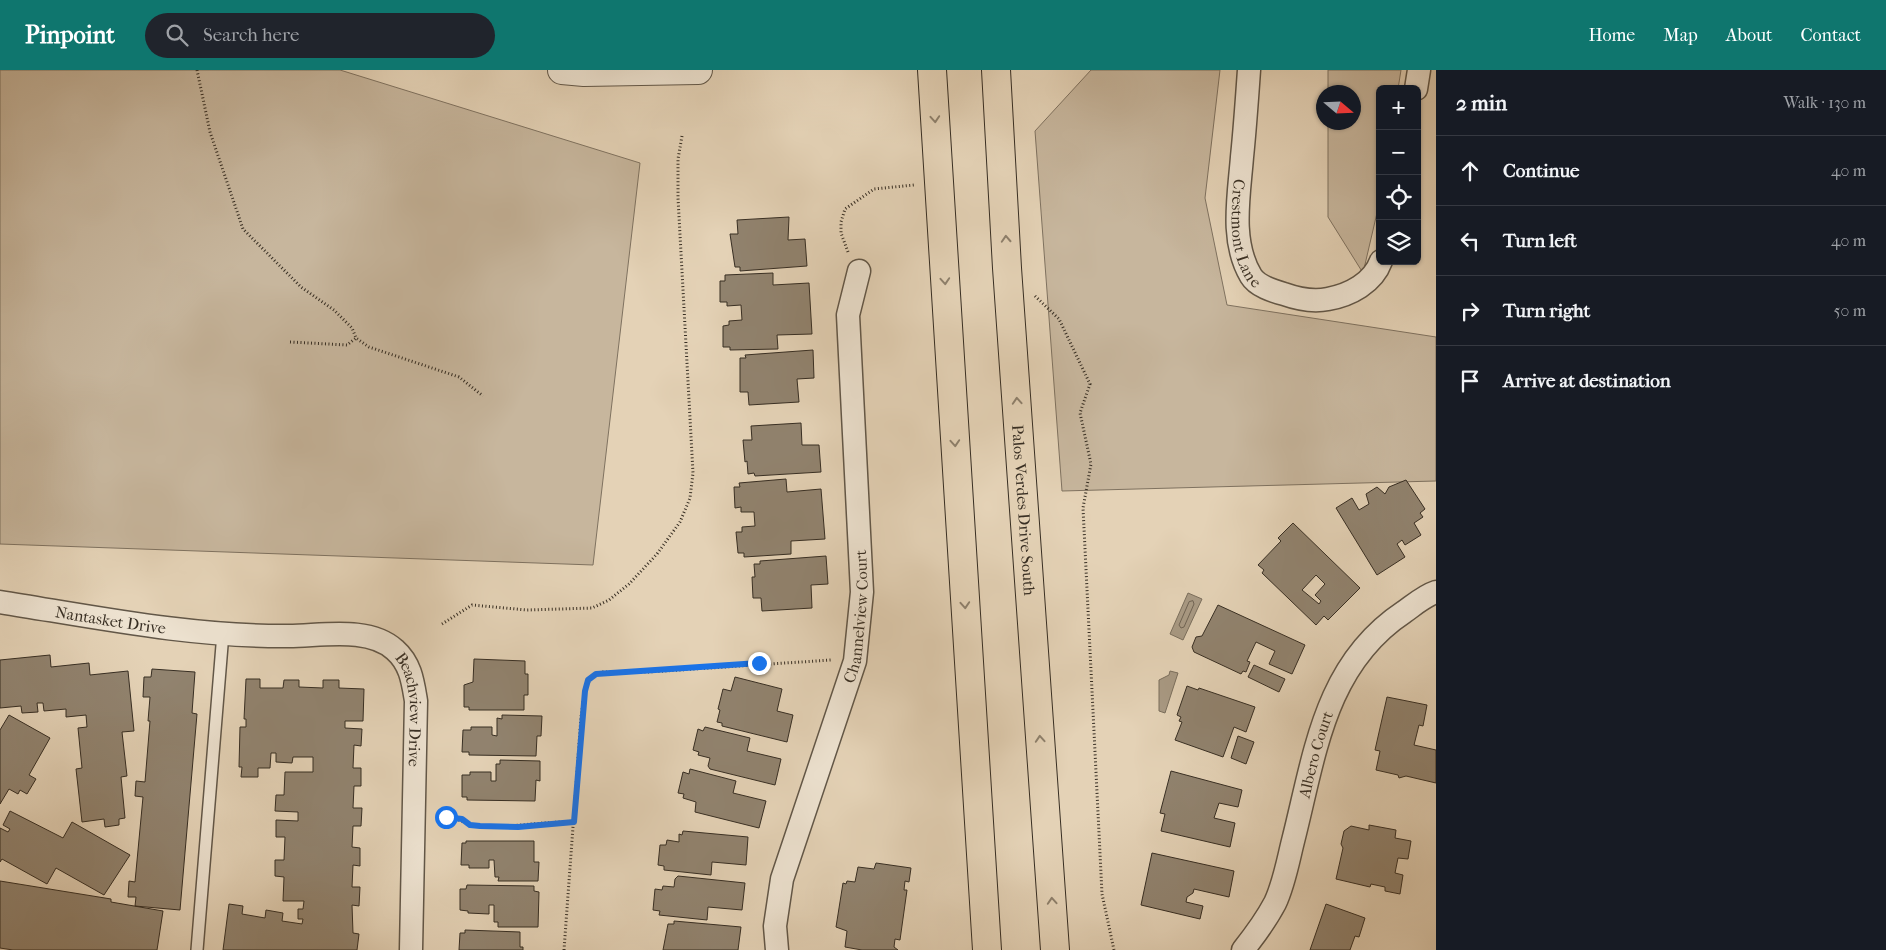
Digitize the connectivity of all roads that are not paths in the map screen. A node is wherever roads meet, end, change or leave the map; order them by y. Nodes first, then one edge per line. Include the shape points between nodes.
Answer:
1 (562, 70) edge
2 (698, 70) edge
3 (932, 70) edge
4 (996, 70) edge
5 (1249, 70) edge
6 (1419, 70) edge
7 (1417, 85) edge
8 (1380, 265) edge
9 (859, 272) dead end
10 (1436, 592) edge
11 (0, 602) edge
12 (222, 633) junction
13 (196, 950) edge
14 (411, 950) edge
15 (777, 950) edge
16 (987, 950) edge
17 (1055, 950) edge
18 (1243, 950) edge

1 - 2 street
3 -> 16 main road
17 -> 4 main road, Palos Verdes Drive South
5 - 8 street, Crestmont Lane via 1237,220 1241,254 1252,278 1269,289 1295,298 1319,301 1343,296 1358,288 1378,271
6 - 7 street
9 - 15 street, Channelview Court via 848,315 862,592 854,661 782,879 775,926
10 - 18 street, Albero Court via 1388,623 1361,650 1338,685 1324,720 1275,902
11 - 12 street, Nantasket Drive via 151,627
12 - 13 lane
12 - 14 street, Beachview Drive via 289,636 341,633 372,638 395,650 411,671 416,702

